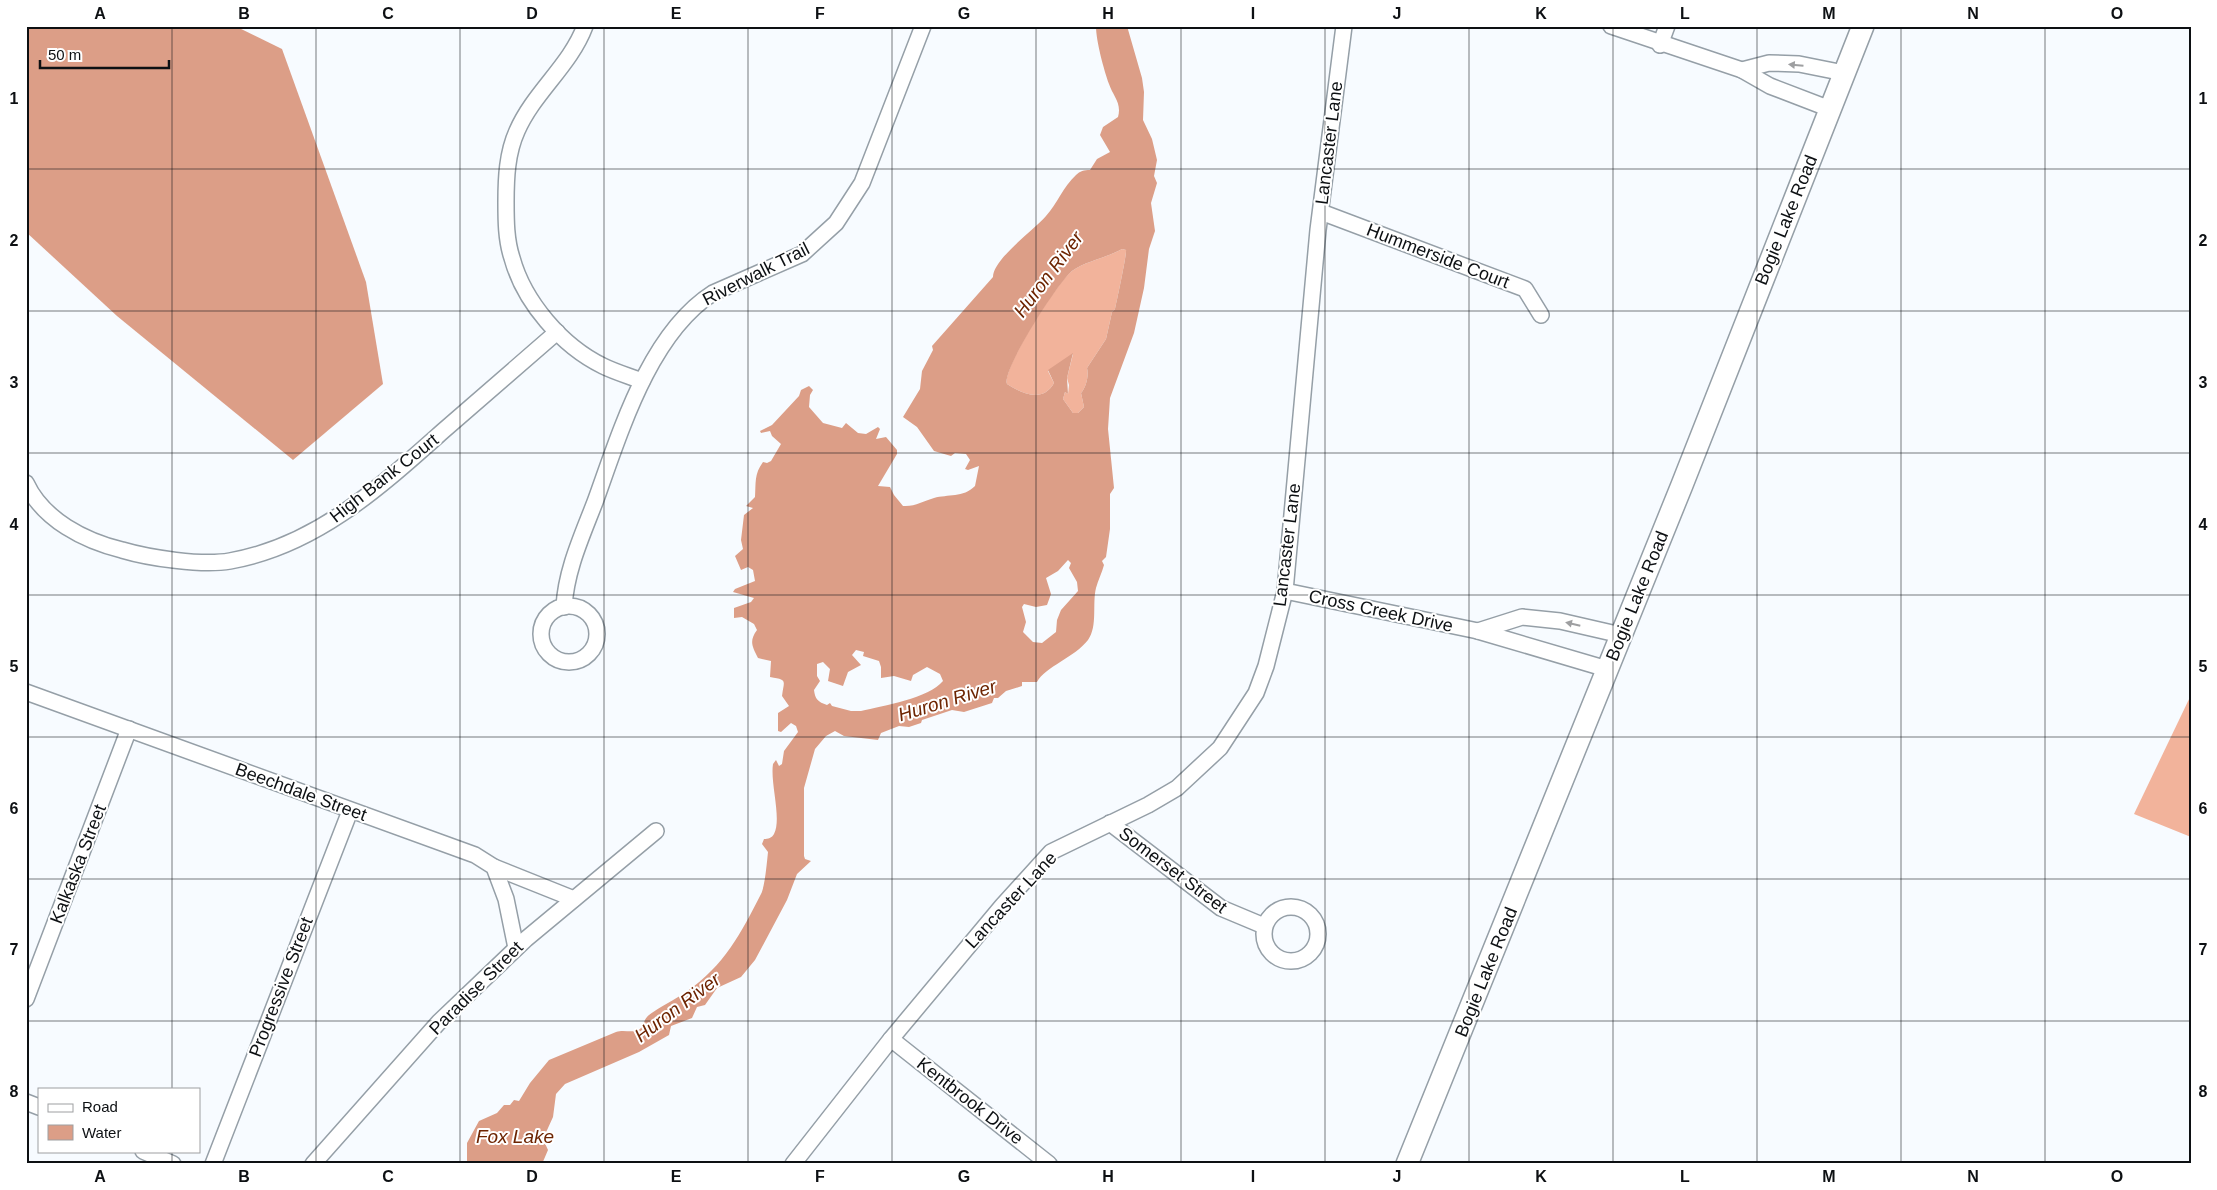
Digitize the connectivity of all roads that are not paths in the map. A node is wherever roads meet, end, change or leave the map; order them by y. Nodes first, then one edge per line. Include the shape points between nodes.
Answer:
1 (585, 26) edge
2 (923, 26) edge
3 (1344, 26) edge
4 (1611, 26) edge
5 (1667, 26) edge
6 (1863, 26) edge
7 (1660, 44) junction
8 (1742, 70) junction
9 (1844, 74) junction
10 (1830, 109) junction
11 (1321, 212) junction
12 (1541, 315) dead end
13 (557, 332) junction
14 (642, 381) junction
15 (26, 483) edge
16 (1284, 591) junction
17 (564, 607) dead end
18 (1478, 631) junction
19 (1621, 635) junction
20 (1607, 669) junction
21 (26, 692) edge
22 (129, 729) junction
23 (350, 811) junction
24 (1110, 823) junction
25 (656, 831) dead end
26 (494, 867) junction
27 (574, 899) junction
28 (1264, 926) dead end
29 (516, 948) junction
30 (26, 999) edge
31 (891, 1039) junction
32 (26, 1102) edge
33 (38, 1107) edge
34 (145, 1152) edge
35 (173, 1164) edge
36 (213, 1164) edge
37 (313, 1164) edge
38 (793, 1164) edge
39 (1050, 1164) edge
40 (1407, 1164) edge

1 - 13 street via 567,62 516,131 508,163 506,225 512,259 528,294
2 - 14 street, Riverwalk Trail via 862,184 836,223 802,254 701,301 668,337
3 - 11 street, Lancaster Lane
4 - 7 street
5 - 7 street
6 - 9 main road, Bogie Lake Road
7 - 8 street
9 -> 8 street via 1799,64 1769,63
8 - 10 street via 1770,86
9 - 10 main road, Bogie Lake Road
10 - 19 main road, Bogie Lake Road
11 - 12 street, Hummerside Court via 1525,289
11 - 16 street, Lancaster Lane
13 - 14 street via 603,366
13 - 15 street, High Bank Court via 396,473 340,517 303,537 266,551 229,561 190,561 146,557 102,546 70,530 44,510
14 - 17 street, Riverwalk Trail via 568,575
16 - 18 street, Cross Creek Drive
16 - 24 street, Lancaster Lane via 1256,693 1220,748 1177,788 1148,806
19 -> 18 street, Cross Creek Drive via 1560,621 1522,617
18 - 20 street, Cross Creek Drive
19 - 20 main road, Bogie Lake Road
20 - 40 main road, Bogie Lake Road
21 - 22 street, Beechdale Street
22 - 23 street, Beechdale Street
22 - 30 street, Kalkaska Street
23 - 26 street, Beechdale Street via 452,846
23 - 36 street, Progressive Street
24 - 28 street, Somerset Street via 1221,908
24 - 31 street, Lancaster Lane via 1051,852
25 - 27 street, Paradise Street
26 - 27 street, Beechdale Street
26 - 29 street via 506,899
27 - 29 street, Paradise Street
29 - 37 street, Paradise Street via 439,1022
31 - 38 street, Lancaster Lane
31 - 39 street, Kentbrook Drive
32 - 33 street
34 - 35 street

